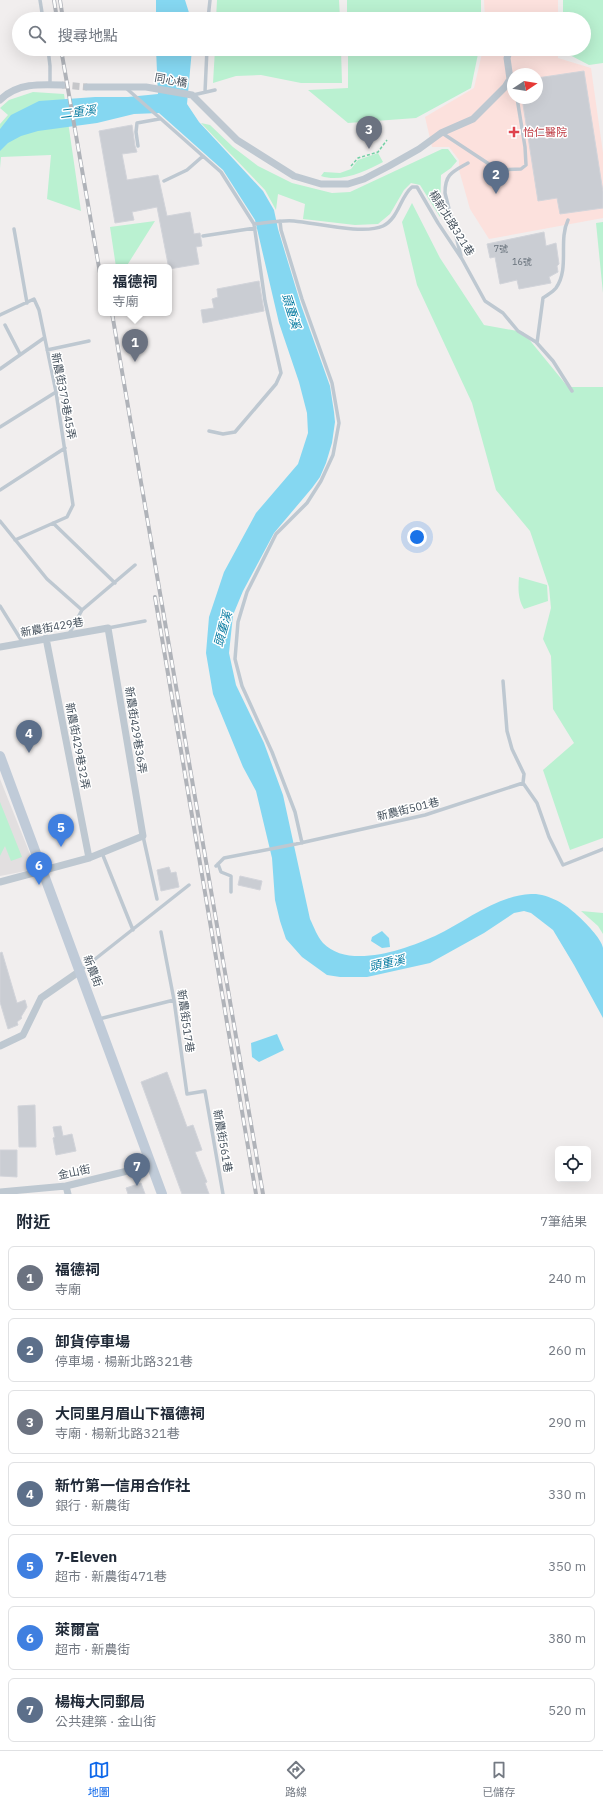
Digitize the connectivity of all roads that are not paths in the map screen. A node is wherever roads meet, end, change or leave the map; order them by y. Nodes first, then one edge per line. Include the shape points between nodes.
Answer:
1 (40, 0) edge
2 (210, 0) edge
3 (42, 12) edge
4 (209, 12) edge
5 (49, 56) edge
6 (207, 56) edge
7 (508, 56) edge
8 (50, 85) junction
9 (62, 86) tunnel mouth
10 (87, 87) tunnel mouth
11 (125, 87) junction
12 (215, 90) dead end
13 (205, 92) junction
14 (192, 95) junction
15 (0, 100) edge
16 (518, 104) edge
17 (158, 118) junction
18 (441, 133) junction
19 (138, 146) dead end
20 (203, 156) junction
21 (468, 163) dead end
22 (164, 181) dead end
23 (568, 220) dead end
24 (279, 221) junction
25 (254, 225) junction
26 (14, 229) dead end
27 (203, 236) dead end
28 (462, 259) junction
29 (27, 302) junction
30 (0, 315) edge
31 (5, 325) dead end
32 (44, 338) junction
33 (89, 342) dead end
34 (537, 343) junction
35 (46, 350) junction
36 (20, 354) junction
37 (0, 369) edge
38 (572, 391) dead end
39 (56, 392) junction
40 (0, 427) edge
41 (209, 431) dead end
42 (65, 448) junction
43 (0, 490) edge
44 (0, 520) edge
45 (53, 523) junction
46 (15, 540) junction
47 (135, 564) dead end
48 (115, 583) junction
49 (0, 606) edge
50 (82, 610) junction
51 (145, 620) dead end
52 (108, 628) junction
53 (69, 634) junction
54 (46, 638) junction
55 (23, 643) junction
56 (0, 647) edge
57 (503, 681) dead end
58 (0, 756) edge
59 (522, 783) junction
60 (143, 836) junction
61 (302, 843) junction
62 (603, 849) edge
63 (102, 853) junction
64 (89, 858) junction
65 (43, 871) junction
66 (0, 882) edge
67 (189, 885) dead end
68 (231, 892) dead end
69 (157, 899) dead end
70 (133, 930) junction
71 (161, 932) dead end
72 (80, 971) junction
73 (174, 1000) junction
74 (98, 1019) junction
75 (0, 1046) edge
76 (205, 1091) joint
77 (152, 1165) junction
78 (66, 1186) junction
79 (0, 1192) edge
80 (68, 1194) edge
81 (162, 1194) edge
82 (223, 1194) edge

1 - 3 lane
2 - 4 lane
5 - 8 lane
6 - 13 lane
7 - 18 street via 510,78 505,87 473,119
8 - 9 street
8 - 15 street via 19,87
10 - 11 street
11 - 14 street, 同心橋 via 146,87
11 - 17 lane
12 - 13 lane
13 - 14 lane
14 - 18 street via 237,140 294,176 321,184 348,184 364,179 419,150
16 - 18 lane via 526,147 526,165 521,169 498,170
17 - 19 lane via 137,123
17 - 20 lane
20 - 22 lane via 187,170
20 - 25 lane via 221,172
21 - 28 lane via 450,173 445,183 445,193
23 - 34 lane via 563,229 562,270 555,289 543,298
24 - 25 lane
24 - 28 lane, 楊新北路321巷 via 295,221 333,228 369,229 384,226 398,211 407,191 412,187 417,188
24 - 61 lane via 302,299 332,383 339,423 333,455 321,481 307,503 276,534 246,592 238,622 235,659 242,686 272,752 295,812
25 - 27 lane
25 - 41 lane via 265,301 281,373 276,384 235,432 223,434
26 - 29 lane
28 - 34 lane, 楊新北路321巷 via 485,301 502,313 518,331
29 - 30 lane
29 - 32 lane, 新農街379巷45弄 via 34,299 39,310
31 - 36 lane
32 - 35 lane, 新農街379巷45弄
32 - 36 lane
33 - 35 lane
34 - 38 lane, 楊新北路321巷 via 553,361
35 - 39 lane, 新農街379巷45弄
36 - 37 lane
39 - 40 lane
39 - 42 lane, 新農街379巷45弄
42 - 43 lane
42 - 45 lane, 新農街379巷45弄 via 73,505 67,517
44 - 46 lane
45 - 46 lane, 新農街379巷45弄
45 - 48 lane
46 - 50 lane via 47,579
47 - 48 lane
48 - 50 lane
49 - 55 lane
50 - 53 lane
51 - 52 lane
52 - 53 street, 新農街429巷
52 - 60 street, 新農街429巷36弄
53 - 54 street, 新農街429巷
54 - 55 street, 新農街429巷
54 - 64 street, 新農街429巷32弄
55 - 56 street, 新農街429巷
57 - 59 lane via 507,731 524,774
58 - 65 street, 新農街
59 - 61 lane, 新農街501巷 via 425,815
59 - 62 lane via 537,803 549,837 563,865
60 - 63 street
60 - 69 lane
61 - 68 lane, 新農街501巷 via 224,858 217,865 221,872 231,876
63 - 64 street
63 - 70 lane
64 - 65 street
65 - 66 street
65 - 72 street, 新農街
67 - 70 lane
70 - 72 lane
71 - 73 lane, 新農街517巷
72 - 74 street, 新農街
72 - 75 street via 41,998 23,1035
73 - 74 lane
73 - 76 lane, 新農街517巷 via 187,1094
74 - 77 street, 新農街
76 - 82 lane, 新農街561巷
77 - 78 street, 金山街
77 - 81 street, 新農街
78 - 79 street, 金山街
78 - 80 street

